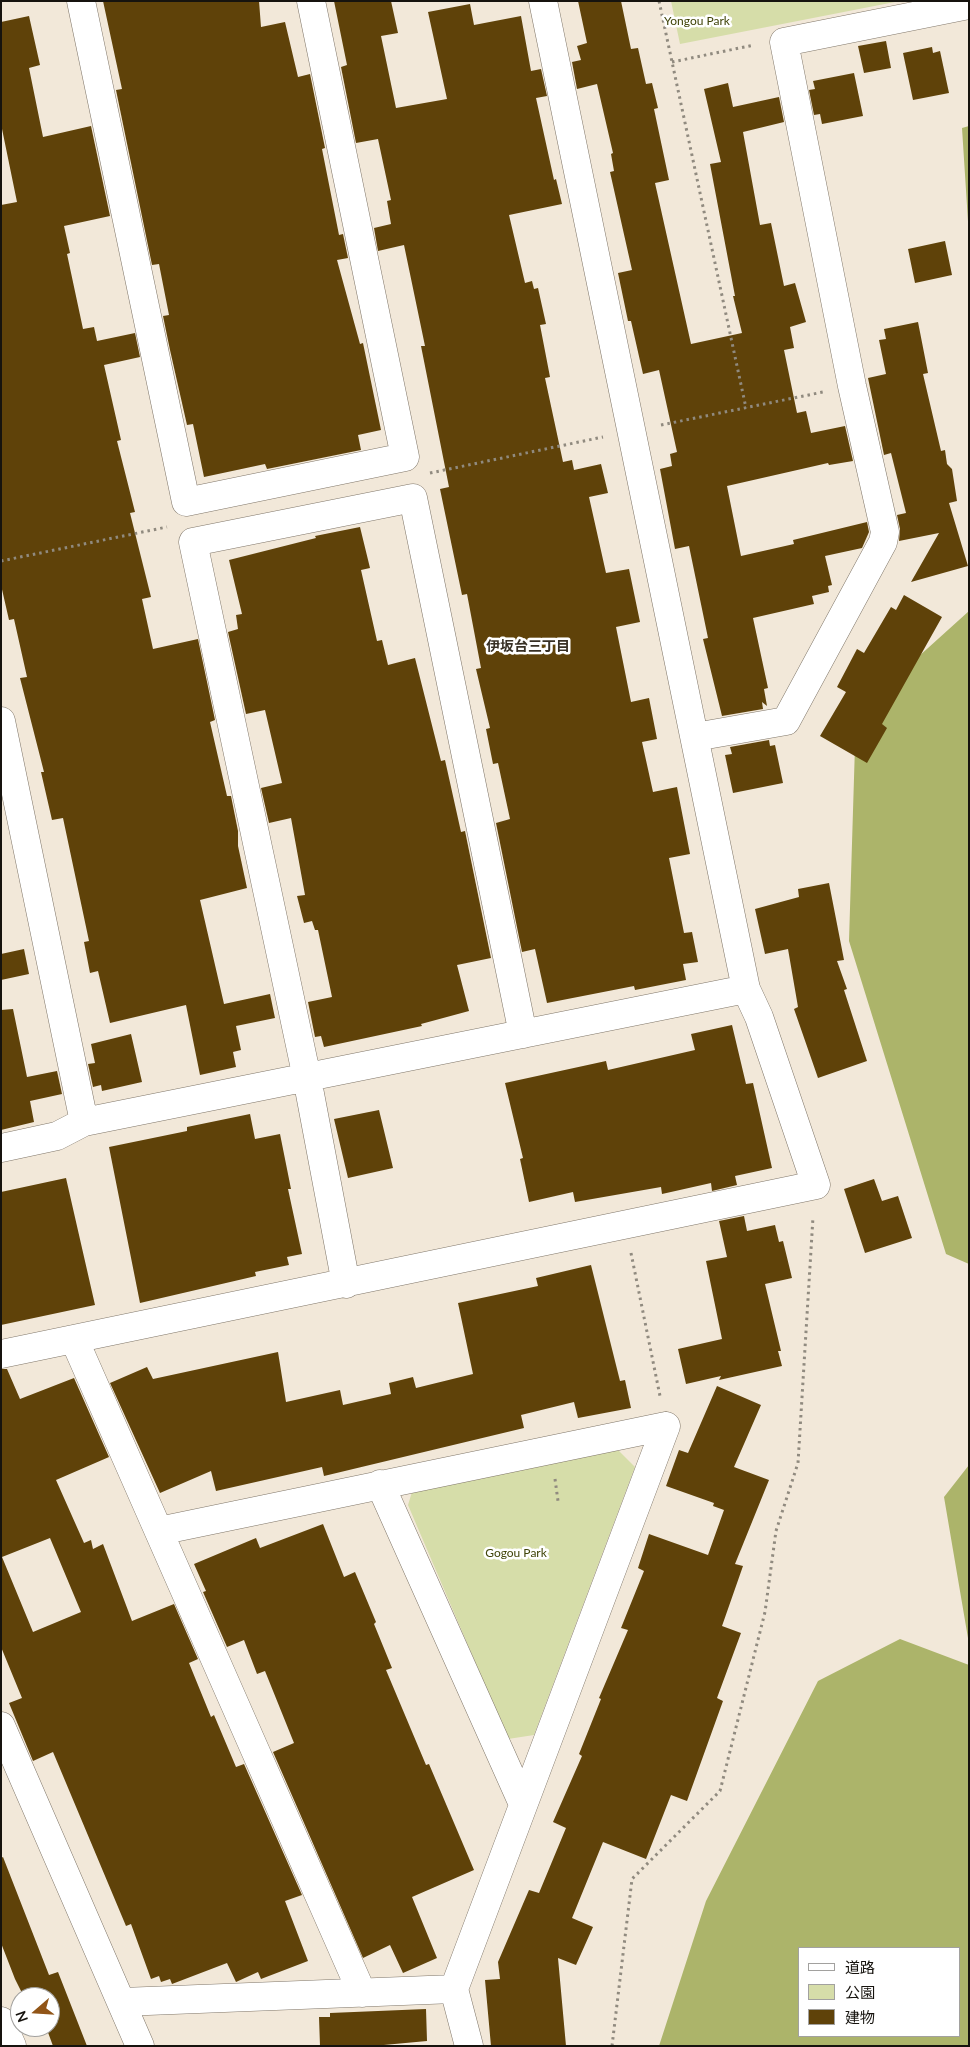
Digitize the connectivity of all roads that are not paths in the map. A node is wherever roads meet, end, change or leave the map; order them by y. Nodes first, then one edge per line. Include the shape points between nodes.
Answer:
1 (82, 1) edge
2 (311, 1) edge
3 (543, 1) edge
4 (969, 5) edge
5 (1, 721) edge
6 (695, 736) junction
7 (746, 989) junction
8 (523, 1034) junction
9 (307, 1078) junction
10 (84, 1122) junction
11 (1, 1148) edge
12 (346, 1284) junction
13 (74, 1338) junction
14 (1, 1354) edge
15 (380, 1484) junction
16 (159, 1531) junction
17 (1, 1726) edge
18 (522, 1804) junction
19 (454, 1989) junction
20 (362, 1993) junction
21 (122, 2002) junction
22 (1, 2020) edge
23 (12, 2046) edge
24 (140, 2046) edge
25 (469, 2046) edge

1 - 2 street via 186,502 405,457
3 - 6 street
4 - 6 street via 784,42 852,386 885,532 883,542 786,721
5 - 10 street
6 - 7 street
7 - 8 street
7 - 12 street via 759,1017 816,1185
8 - 9 street
8 - 9 street via 413,498 193,542
9 - 10 street
9 - 12 street
10 - 11 street via 57,1136
12 - 13 street
13 - 14 street
13 - 16 street
15 - 16 street
15 - 18 street
15 - 18 street via 666,1426
16 - 20 street
17 - 21 street
18 - 19 street
19 - 20 street
19 - 25 street
20 - 21 street
21 - 24 street
22 - 23 street

